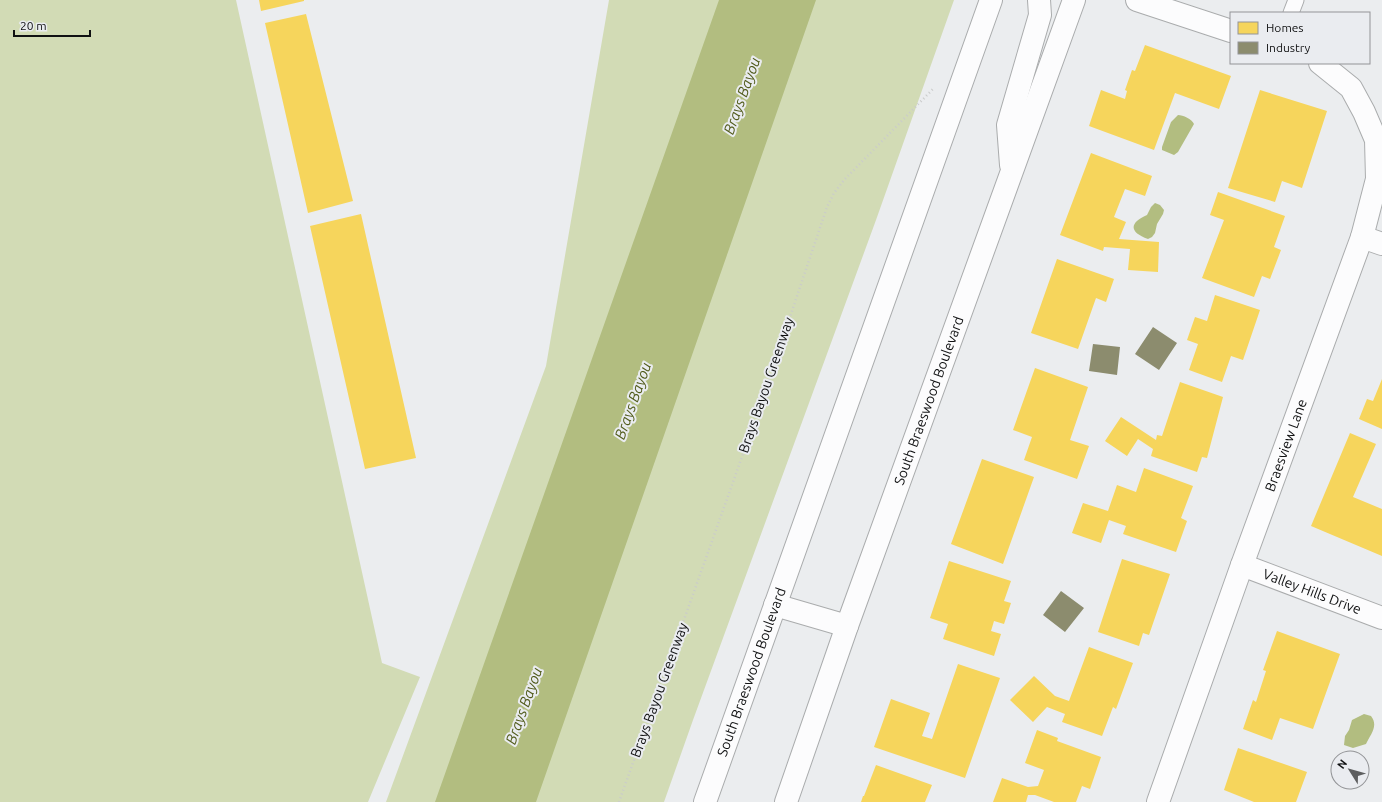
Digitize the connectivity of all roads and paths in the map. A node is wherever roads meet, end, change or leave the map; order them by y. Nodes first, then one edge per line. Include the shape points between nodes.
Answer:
1 (990, 0) edge
2 (1039, 0) edge
3 (1074, 0) edge
4 (1137, 0) edge
5 (1296, 0) edge
6 (1291, 12) edge
7 (1230, 32) edge
8 (1321, 64) edge
9 (934, 88) dead end
10 (1011, 172) junction
11 (1362, 237) junction
12 (1382, 244) edge
13 (1242, 565) junction
14 (775, 605) junction
15 (1382, 618) edge
16 (847, 626) junction
17 (619, 802) edge
18 (704, 802) edge
19 (786, 802) edge
20 (1158, 802) edge

1 - 14 main road, South Braeswood Boulevard
2 - 10 main road via 1040,15 1008,125
3 - 10 main road, South Braeswood Boulevard
4 - 7 main road
5 - 6 lane
8 - 11 main road, Braesview Lane via 1351,88 1376,140 1377,179
9 - 17 path, Brays Bayou Greenway via 844,180 827,206 758,412
10 - 16 main road, South Braeswood Boulevard
11 - 12 main road
11 - 13 main road, Braesview Lane
13 - 15 main road, Valley Hills Drive
13 - 20 main road, Braesview Lane
14 - 16 main road
14 - 18 main road, South Braeswood Boulevard
16 - 19 main road, South Braeswood Boulevard

